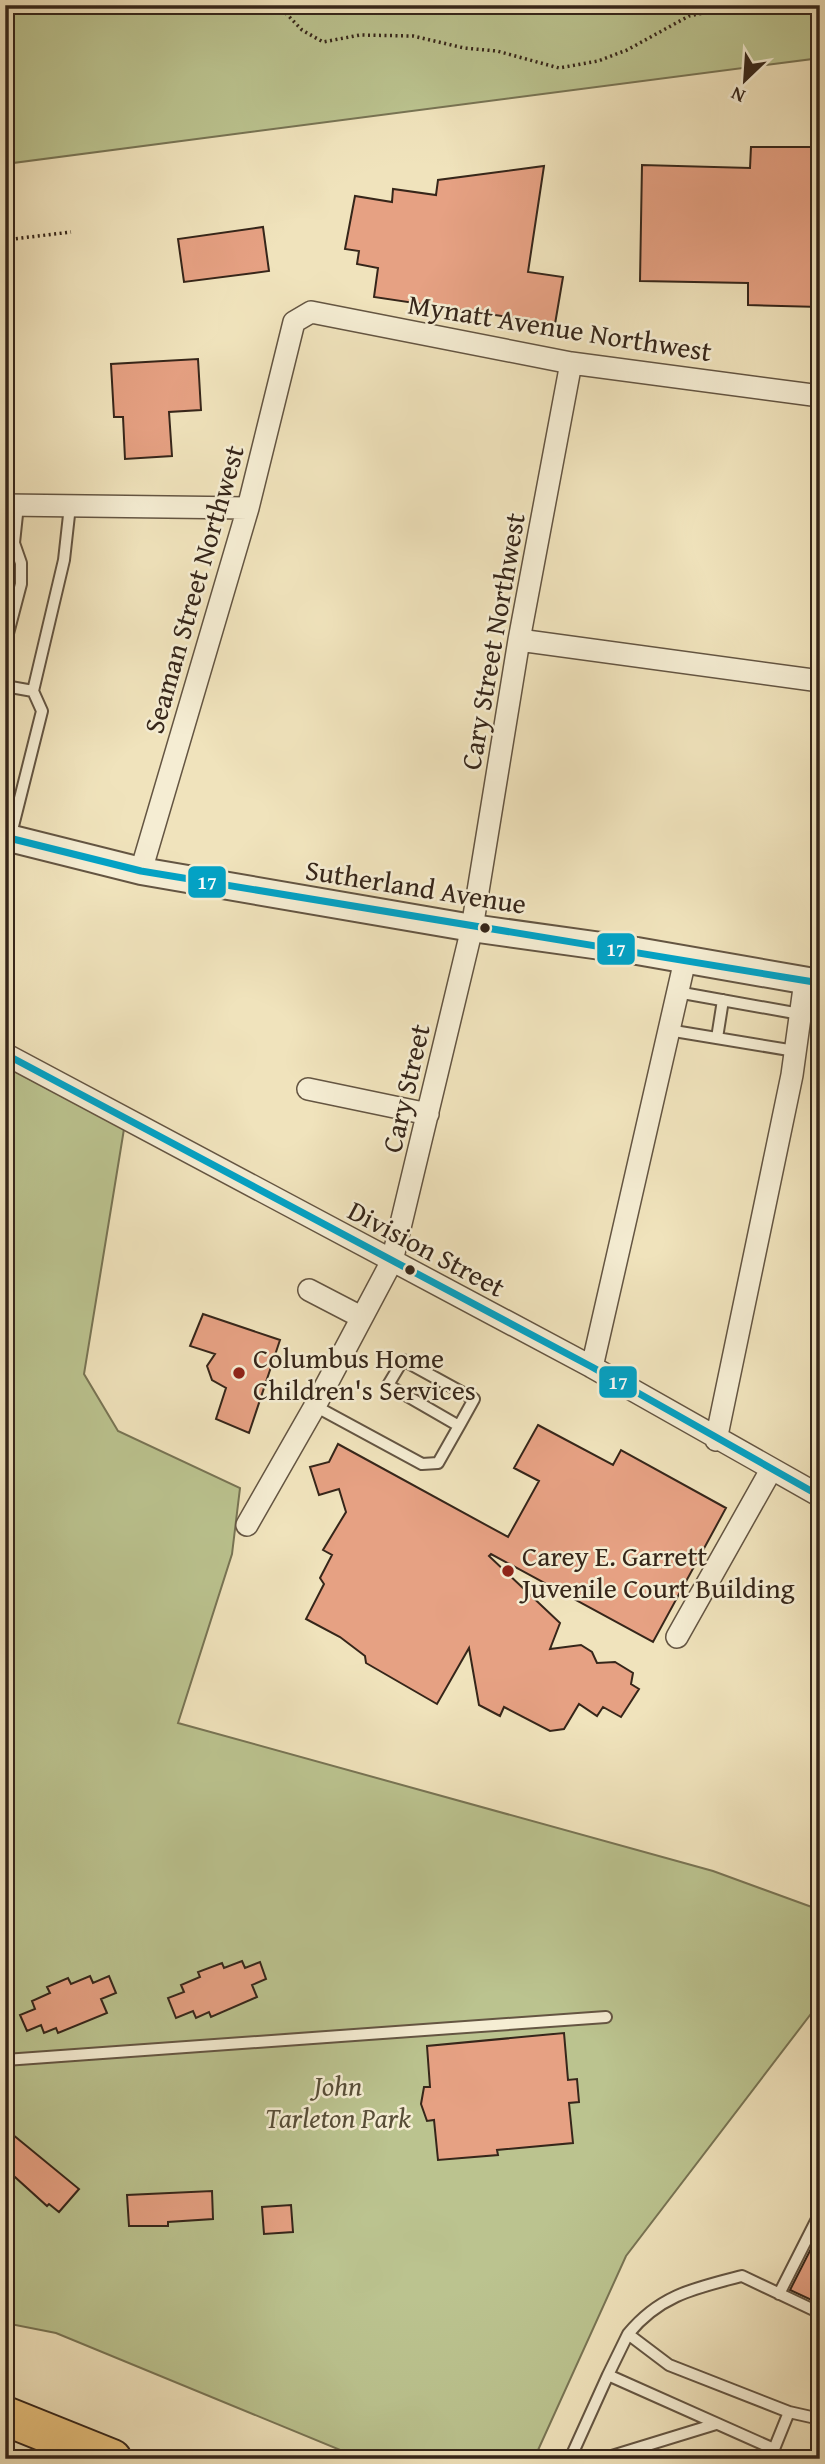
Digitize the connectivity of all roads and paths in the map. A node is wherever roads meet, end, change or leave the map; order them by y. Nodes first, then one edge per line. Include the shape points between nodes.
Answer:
1 (278, 5) edge
2 (741, 5) edge
3 (71, 232) dead end
4 (5, 240) edge
5 (294, 322) joint
6 (571, 363) junction
7 (820, 396) edge
8 (12, 505) edge
9 (71, 506) junction
10 (248, 508) junction
11 (10, 547) edge
12 (519, 640) junction
13 (5, 645) edge
14 (820, 681) edge
15 (5, 686) edge
16 (33, 691) junction
17 (7, 837) edge
18 (141, 871) junction
19 (472, 928) junction
20 (685, 960) junction
21 (812, 982) edge
22 (677, 992) junction
23 (723, 1000) junction
24 (800, 1014) junction
25 (668, 1030) junction
26 (717, 1038) junction
27 (795, 1051) junction
28 (5, 1054) edge
29 (308, 1089) dead end
30 (428, 1114) junction
31 (392, 1261) junction
32 (309, 1290) dead end
33 (361, 1317) junction
34 (592, 1367) junction
35 (315, 1406) junction
36 (459, 1426) junction
37 (716, 1440) junction
38 (771, 1470) junction
39 (820, 1496) edge
40 (247, 1525) dead end
41 (677, 1637) dead end
42 (606, 2017) dead end
43 (5, 2060) edge
44 (820, 2213) edge
45 (779, 2294) junction
46 (820, 2314) edge
47 (628, 2334) junction
48 (608, 2375) junction
49 (789, 2412) junction
50 (5, 2416) edge
51 (820, 2419) edge
52 (716, 2424) junction
53 (772, 2454) edge
54 (112, 2459) edge
55 (570, 2459) edge
56 (601, 2459) edge

1 - 2 path via 302,30 323,42 360,35 413,36 559,68 627,50 689,16
3 - 4 path
5 - 6 street, Mynatt Avenue Northwest via 311,312
5 - 10 street, Seaman Street Northwest
6 - 7 street, Mynatt Avenue Northwest
6 - 12 street, Cary Street Northwest
8 - 9 street
8 - 11 lane
9 - 10 street
9 - 16 lane via 64,560
10 - 18 street, Seaman Street Northwest
11 - 13 lane via 21,563 20,584
12 - 14 street
12 - 19 street, Cary Street Northwest
15 - 16 lane
16 - 17 lane via 42,711
17 - 18 street, Sutherland Avenue
18 - 19 street, Sutherland Avenue
19 - 20 street, Sutherland Avenue
19 - 30 street, Cary Street
20 - 21 street, Sutherland Avenue
20 - 22 street
21 - 24 street
22 - 23 lane
22 - 25 street
23 - 24 lane
23 - 26 lane
24 - 27 street
25 - 26 lane
25 - 34 street
26 - 27 lane
27 - 37 street
28 - 31 street, Division Street
29 - 30 street
30 - 31 street, Cary Street
31 - 33 street, Cary Street
31 - 34 street, Division Street
32 - 33 street
33 - 35 street, Cary Street
34 - 37 street, Division Street
35 - 36 lane via 422,1464 438,1463
35 - 40 street, Cary Street
36 - 36 lane via 474,1399 403,1360 388,1385
37 - 38 street, Division Street
38 - 39 street, Division Street
38 - 41 street
42 - 43 lane
44 - 45 lane
45 - 46 lane
45 - 47 lane via 742,2276 691,2289 647,2311
47 - 48 lane
47 - 49 lane via 669,2365
48 - 52 lane
48 - 55 lane
49 - 51 lane
49 - 53 lane
50 - 54 highway
52 - 53 lane
52 - 56 lane

